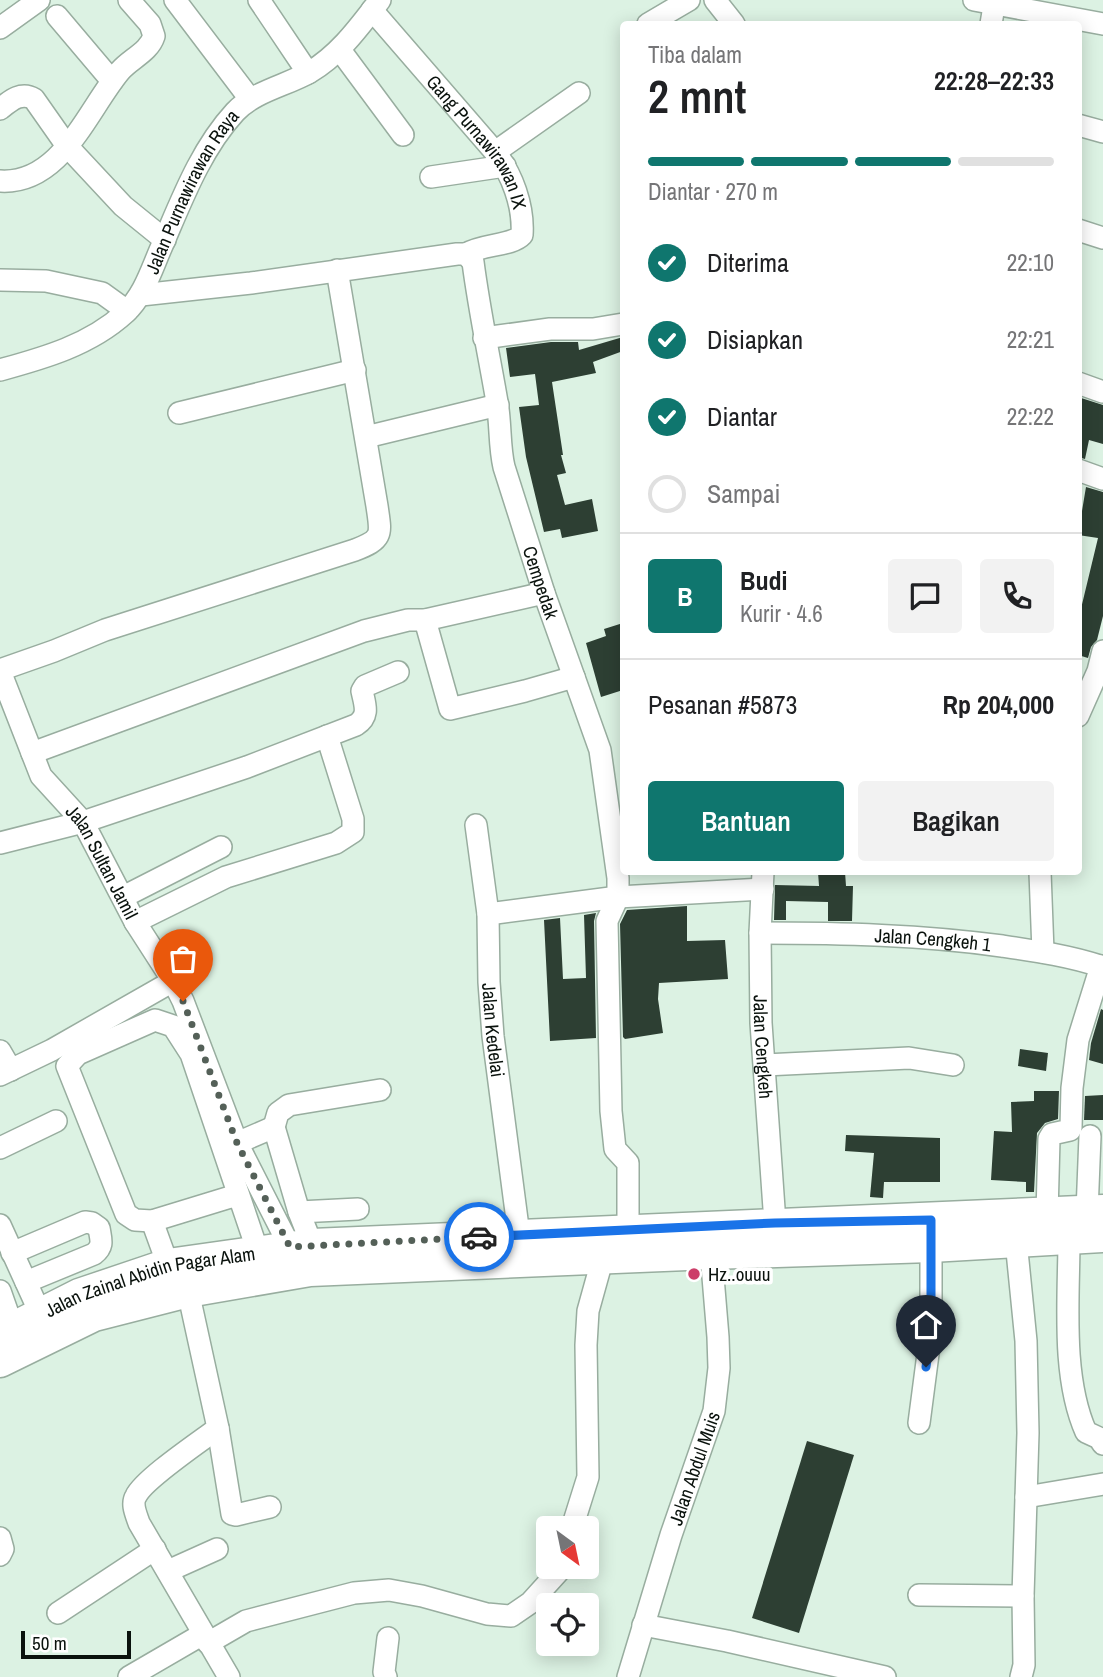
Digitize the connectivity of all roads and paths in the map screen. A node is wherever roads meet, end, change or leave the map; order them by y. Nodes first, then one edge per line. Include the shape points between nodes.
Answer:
1 (38, 0) edge
2 (129, 0) edge
3 (175, 0) edge
4 (259, 0) edge
5 (689, 0) edge
6 (715, 0) edge
7 (988, 1) edge
8 (376, 5) edge
9 (57, 16) dead end
10 (653, 21) edge
11 (732, 21) edge
12 (991, 21) edge
13 (1103, 24) edge
14 (0, 27) edge
15 (340, 50) junction
16 (307, 73) junction
17 (112, 82) junction
18 (579, 93) dead end
19 (250, 99) junction
20 (0, 108) edge
21 (1082, 126) edge
22 (1103, 132) edge
23 (403, 135) dead end
24 (67, 146) junction
25 (500, 159) junction
26 (431, 177) dead end
27 (0, 181) edge
28 (1082, 231) edge
29 (1103, 238) edge
30 (164, 240) junction
31 (466, 254) junction
32 (337, 270) junction
33 (0, 280) edge
34 (134, 303) junction
35 (620, 324) edge
36 (484, 338) junction
37 (0, 370) edge
38 (355, 370) junction
39 (1082, 384) edge
40 (1103, 392) edge
41 (498, 405) junction
42 (179, 413) dead end
43 (366, 437) junction
44 (1082, 471) edge
45 (1103, 479) edge
46 (544, 593) junction
47 (425, 620) junction
48 (1103, 651) edge
49 (0, 671) edge
50 (398, 673) dead end
51 (574, 677) junction
52 (1082, 707) edge
53 (327, 736) junction
54 (32, 753) junction
55 (83, 822) junction
56 (476, 825) dead end
57 (0, 844) edge
58 (221, 847) dead end
59 (1040, 875) edge
60 (763, 880) edge
61 (123, 897) junction
62 (618, 897) junction
63 (488, 915) junction
64 (135, 922) junction
65 (760, 933) junction
66 (1043, 952) junction
67 (1102, 966) edge
68 (173, 981) junction
69 (0, 1051) edge
70 (765, 1065) junction
71 (953, 1065) dead end
72 (5, 1072) edge
73 (380, 1090) dead end
74 (55, 1121) dead end
75 (274, 1127) junction
76 (1090, 1136) dead end
77 (237, 1143) junction
78 (0, 1148) edge
79 (237, 1195) junction
80 (358, 1209) dead end
81 (299, 1212) junction
82 (1047, 1214) junction
83 (1098, 1220) edge
84 (152, 1221) junction
85 (775, 1223) junction
86 (0, 1225) edge
87 (628, 1230) junction
88 (964, 1231) junction
89 (931, 1233) junction
90 (519, 1235) junction
91 (1069, 1238) junction
92 (1016, 1241) junction
93 (301, 1246) junction
94 (258, 1252) junction
95 (12, 1253) junction
96 (711, 1253) junction
97 (603, 1257) junction
98 (167, 1265) junction
99 (26, 1282) junction
100 (0, 1291) edge
101 (188, 1291) junction
102 (40, 1313) junction
103 (7, 1331) edge
104 (0, 1361) edge
105 (919, 1423) dead end
106 (218, 1428) junction
107 (1103, 1444) edge
108 (1103, 1484) edge
109 (1026, 1497) junction
110 (270, 1507) dead end
111 (576, 1516) edge
112 (0, 1538) edge
113 (155, 1549) junction
114 (217, 1549) dead end
115 (0, 1555) edge
116 (168, 1571) junction
117 (552, 1579) edge
118 (919, 1595) dead end
119 (1023, 1596) junction
120 (58, 1613) dead end
121 (643, 1625) junction
122 (205, 1638) junction
123 (388, 1638) dead end
124 (129, 1677) edge
125 (229, 1677) edge
126 (386, 1677) edge
127 (628, 1677) edge
128 (885, 1677) edge
129 (1021, 1677) edge

1 - 14 street
2 - 17 street via 154,36 150,46
3 - 19 street
4 - 16 street
5 - 10 street
6 - 11 street
7 - 12 street
7 - 13 street
8 - 15 street, Jalan Purnawirawan Raya
8 - 25 street, Gang Purnawirawan IX
9 - 17 street
15 - 16 street, Jalan Purnawirawan Raya
15 - 23 street
16 - 19 street, Jalan Purnawirawan Raya
17 - 24 street
18 - 25 street
19 - 30 street, Jalan Purnawirawan Raya via 232,115 202,161
20 - 24 street via 28,96
21 - 22 street
24 - 27 street via 29,177
24 - 30 street via 123,206
25 - 26 street
25 - 31 street, Gang Purnawirawan IX via 518,200 522,235
28 - 29 street
30 - 34 street, Jalan Purnawirawan Raya
31 - 32 street
31 - 36 street, Cempedak via 472,262
32 - 34 street
32 - 38 street
33 - 34 street via 46,281
34 - 37 street via 83,342
35 - 36 street
36 - 41 street, Cempedak
38 - 42 street
38 - 43 street
39 - 40 street
41 - 43 street
41 - 46 street, Cempedak via 500,451
43 - 49 street via 380,527 379,537 371,544 105,630
44 - 45 street
46 - 47 street
46 - 51 street, Cempedak
47 - 51 street via 450,709
47 - 54 street via 363,631
48 - 52 street
49 - 54 street, Jalan Sultan Jamil
50 - 53 street via 365,686 367,713 363,721
51 - 62 street, Cempedak via 600,750
53 - 55 street
53 - 64 street via 353,832 336,844 226,877
54 - 55 street, Jalan Sultan Jamil via 45,783
55 - 57 street
55 - 61 street, Jalan Sultan Jamil
56 - 63 street, Jalan Kedelai
58 - 61 street
59 - 66 street
60 - 62 street
60 - 65 street, Jalan Cengkeh
61 - 64 street, Jalan Sultan Jamil
62 - 63 street
62 - 87 street, Cempedak via 607,921 611,1111 615,1149 628,1163
63 - 90 street, Jalan Kedelai via 493,1036
64 - 68 street, Jalan Sultan Jamil
65 - 66 street, Jalan Cengkeh 1 via 893,936
65 - 70 street, Jalan Cengkeh
66 - 67 street, Jalan Cengkeh 1
67 - 82 street via 1078,1040 1071,1128 1049,1139
68 - 72 street
68 - 77 street, Jalan Sultan Jamil
69 - 72 street
70 - 71 street via 909,1058
70 - 85 street, Jalan Cengkeh
73 - 75 street via 289,1105 278,1113
74 - 78 street
75 - 77 street
75 - 81 street
76 - 83 street
77 - 93 street, Jalan Sultan Jamil
79 - 84 street
79 - 84 street via 191,1054 173,1026 155,1020 78,1054 67,1066 125,1214
79 - 94 street
80 - 81 street
81 - 93 street
82 - 83 highway, Jalan Zainal Abidin Pagar Alam
82 - 88 highway, Jalan Zainal Abidin Pagar Alam
83 - 91 highway, Jalan Zainal Abidin Pagar Alam
84 - 98 street
85 - 87 highway, Jalan Zainal Abidin Pagar Alam
85 - 89 highway, Jalan Zainal Abidin Pagar Alam
86 - 95 street
87 - 90 highway, Jalan Zainal Abidin Pagar Alam
88 - 89 highway, Jalan Zainal Abidin Pagar Alam
88 - 92 highway, Jalan Zainal Abidin Pagar Alam
89 - 96 highway, Jalan Zainal Abidin Pagar Alam
89 - 105 street via 931,1331
90 - 93 highway, Jalan Zainal Abidin Pagar Alam
91 - 92 highway, Jalan Zainal Abidin Pagar Alam
91 - 107 street via 1072,1392 1086,1432
92 - 109 street via 1026,1341
93 - 94 highway, Jalan Zainal Abidin Pagar Alam
94 - 98 highway, Jalan Zainal Abidin Pagar Alam
95 - 99 street
95 - 99 street via 85,1222 99,1228 102,1244 94,1254
96 - 97 highway, Jalan Zainal Abidin Pagar Alam
96 - 121 street, Jalan Abdul Muis via 719,1368 714,1411
97 - 101 highway, Jalan Zainal Abidin Pagar Alam via 310,1270
97 - 111 street via 588,1311 588,1477
98 - 102 highway, Jalan Zainal Abidin Pagar Alam
99 - 102 street
100 - 103 street
101 - 104 highway, Jalan Zainal Abidin Pagar Alam via 94,1315
101 - 106 street
102 - 103 highway, Jalan Zainal Abidin Pagar Alam
106 - 110 street via 232,1514
106 - 113 street via 136,1495 136,1516
108 - 109 street
109 - 119 street
112 - 115 street
113 - 116 street
113 - 120 street
114 - 116 street
116 - 122 street
117 - 122 street via 512,1616 389,1590 355,1593 246,1621
118 - 119 street
119 - 129 street
121 - 127 street, Jalan Abdul Muis
121 - 128 street
122 - 124 street
122 - 125 street
123 - 126 street

